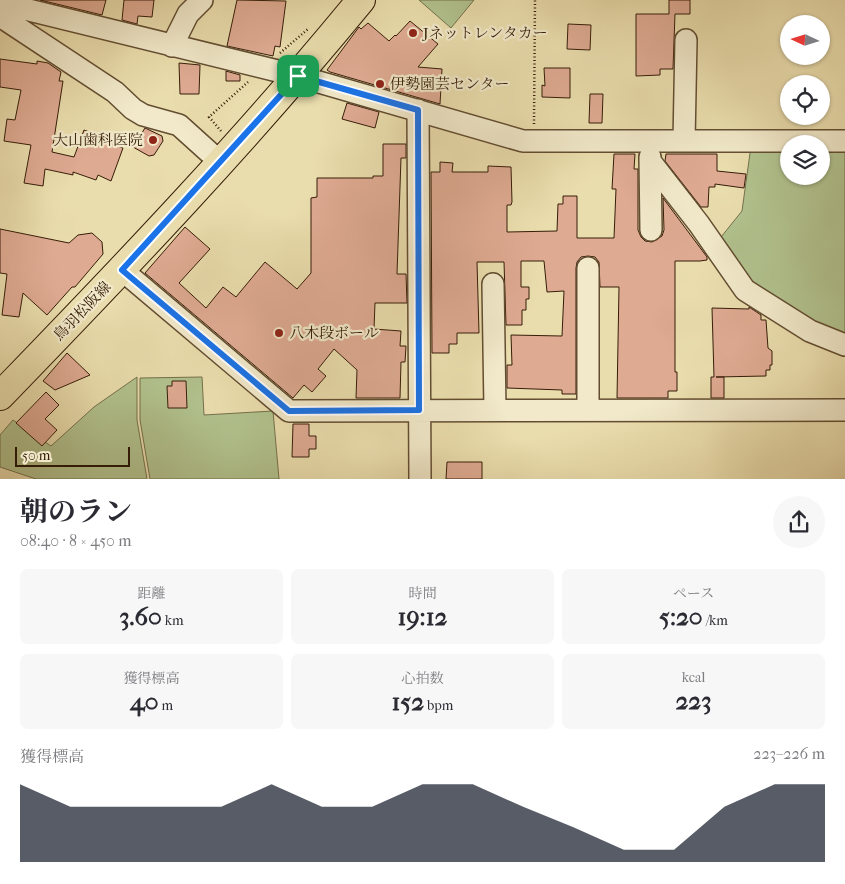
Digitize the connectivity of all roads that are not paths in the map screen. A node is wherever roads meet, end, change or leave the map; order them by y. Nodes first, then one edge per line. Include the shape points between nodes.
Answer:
1 (202, 0) edge
2 (361, 0) edge
3 (0, 3) edge
4 (0, 16) edge
5 (686, 40) dead end
6 (172, 46) junction
7 (298, 76) junction
8 (418, 110) junction
9 (684, 141) junction
10 (845, 141) edge
11 (650, 151) junction
12 (220, 162) junction
13 (651, 230) dead end
14 (588, 268) dead end
15 (122, 270) junction
16 (493, 284) dead end
17 (845, 345) edge
18 (0, 396) edge
19 (419, 410) junction
20 (495, 410) junction
21 (588, 410) junction
22 (845, 410) edge
23 (420, 479) edge

1 - 6 street via 188,14
2 - 7 main road, 鳥羽松阪線
3 - 6 street
4 - 12 street via 115,92 133,109 179,125
5 - 9 street
6 - 7 street
7 - 8 street
7 - 12 main road, 鳥羽松阪線
8 - 11 street via 523,141
8 - 19 street
9 - 10 street
9 - 11 street
11 - 13 street
11 - 17 street via 745,290 810,330
12 - 15 main road, 鳥羽松阪線
14 - 21 street
15 - 18 main road, 鳥羽松阪線
15 - 19 street via 289,411
16 - 20 street
19 - 20 street
19 - 23 street
20 - 21 street
21 - 22 street

